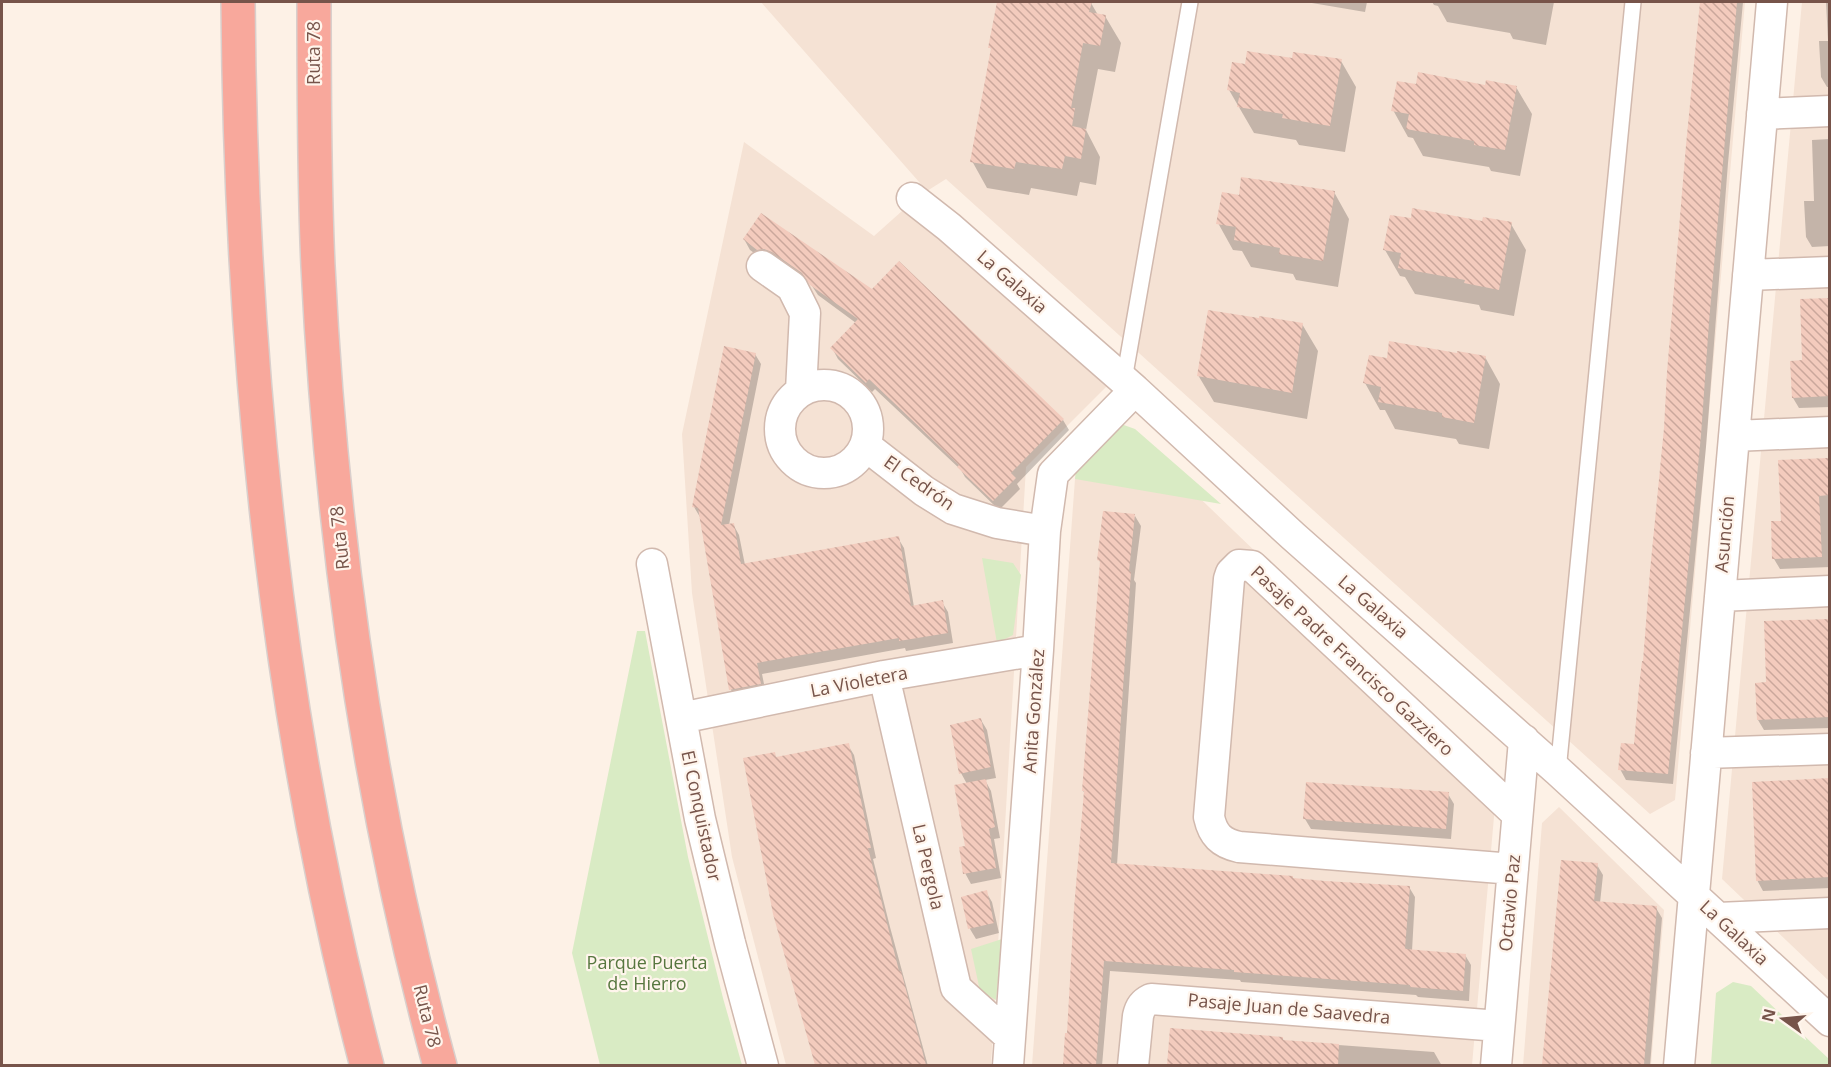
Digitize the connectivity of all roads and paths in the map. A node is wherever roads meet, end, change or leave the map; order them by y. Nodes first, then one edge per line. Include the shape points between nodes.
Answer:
1 (238, 2) edge
2 (314, 2) edge
3 (1190, 2) edge
4 (1633, 2) edge
5 (1772, 2) edge
6 (1830, 111) edge
7 (1762, 114) junction
8 (912, 198) dead end
9 (762, 266) dead end
10 (1830, 272) edge
11 (1748, 275) junction
12 (1130, 385) junction
13 (801, 391) junction
14 (1830, 432) edge
15 (1734, 436) junction
16 (866, 446) junction
17 (1045, 531) junction
18 (652, 564) dead end
19 (1830, 591) edge
20 (1720, 596) junction
21 (1038, 650) junction
22 (884, 676) junction
23 (681, 718) junction
24 (1524, 740) junction
25 (1830, 749) edge
26 (1707, 753) junction
27 (1558, 771) junction
28 (1517, 814) junction
29 (1513, 868) junction
30 (1694, 896) junction
31 (1830, 913) edge
32 (1718, 918) junction
33 (1830, 1021) edge
34 (1499, 1026) junction
35 (1009, 1051) edge
36 (367, 1065) edge
37 (440, 1065) edge
38 (763, 1065) edge
39 (1133, 1065) edge
40 (1496, 1065) edge
41 (1679, 1065) edge

1 - 36 highway via 252,372 273,578 317,852 343,976
2 - 37 highway, Ruta 78 via 318,266 346,591 401,911
3 - 12 lane
4 - 27 lane
5 - 7 street, Asunción
6 - 7 street
7 - 11 street, Asunción
8 - 12 street, La Galaxia
9 - 13 street via 792,287 805,313
10 - 11 street
11 - 15 street, Asunción
12 - 17 street, Anita González via 1053,474
12 - 24 street, La Galaxia via 1293,536
13 - 16 street via 814,385 830,385 856,398 867,419
13 - 16 street via 789,401 780,430 785,451 796,463 809,471 835,472 849,466
14 - 15 street
15 - 20 street, Asunción
16 - 17 street, El Cedrón via 953,509 997,523
17 - 21 street, Anita González
18 - 23 street, El Conquistador
19 - 20 street
20 - 26 street, Asunción
21 - 22 street, La Violetera
21 - 35 street, Anita González
22 - 23 street, La Violetera
22 - 35 street, La Pergola via 956,988
23 - 38 street, El Conquistador via 700,819
24 - 27 street, La Galaxia
24 - 28 street, Octavio Paz
25 - 26 street
26 - 30 street, Asunción
27 - 30 street, La Galaxia
28 - 29 street, Octavio Paz
28 - 29 street, Pasaje Padre Francisco Gazziero via 1252,566 1234,568 1229,579 1209,817 1218,838 1239,848
29 - 34 street, Octavio Paz
30 - 32 street, La Galaxia
30 - 41 street, Asunción
31 - 32 street
32 - 33 street, La Galaxia
34 - 39 street, Pasaje Juan de Saavedra via 1151,999 1140,1008
34 - 40 street, Octavio Paz

